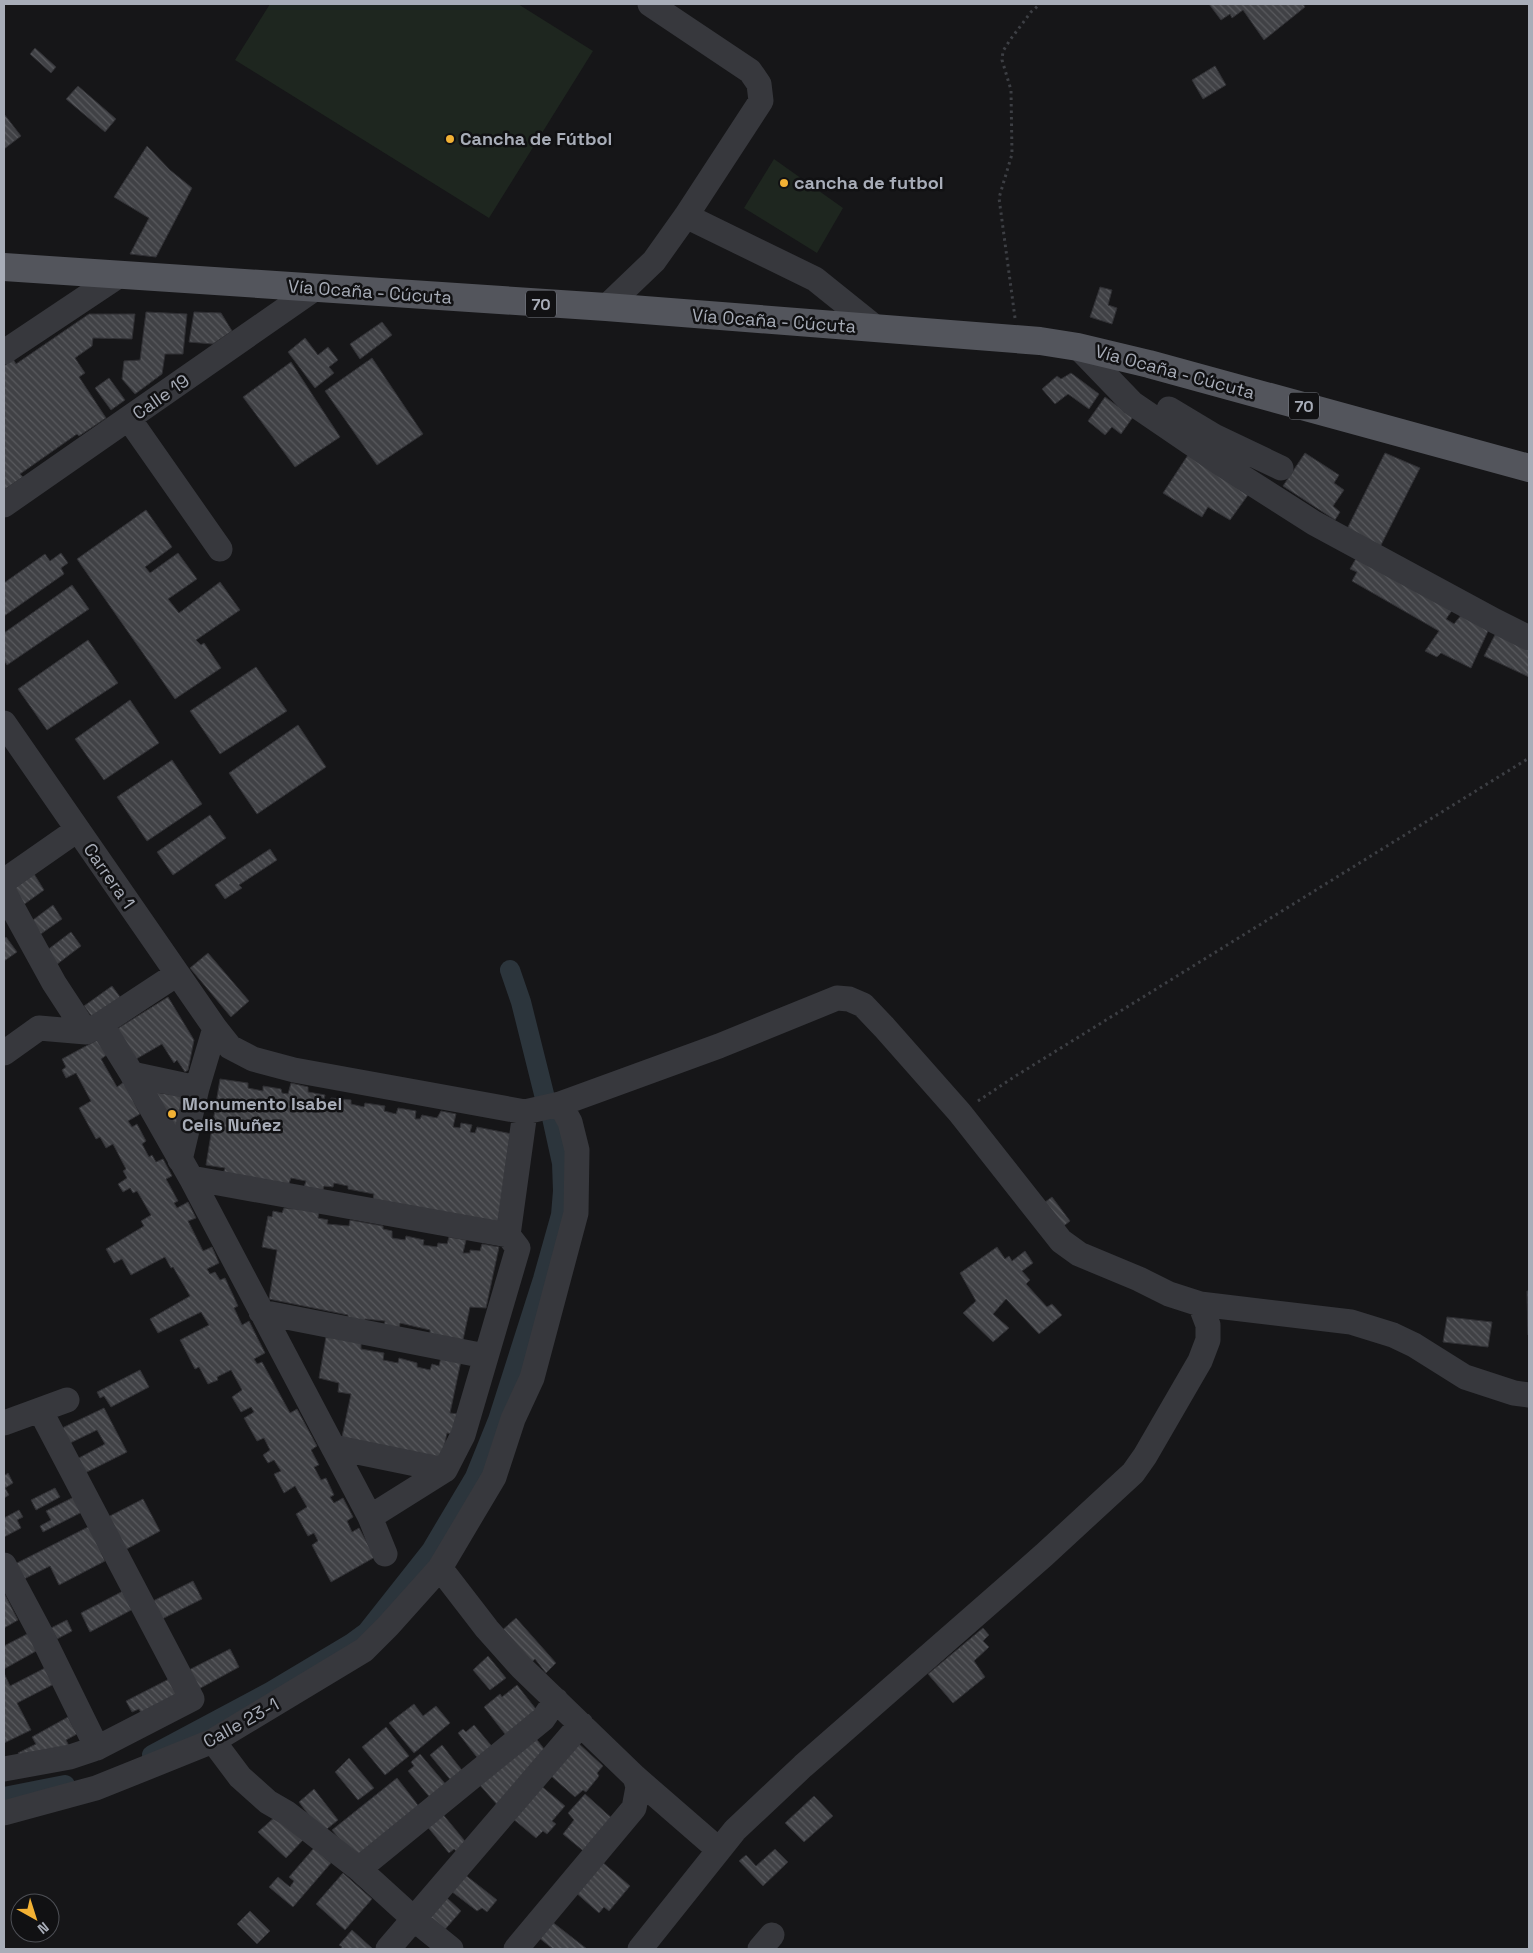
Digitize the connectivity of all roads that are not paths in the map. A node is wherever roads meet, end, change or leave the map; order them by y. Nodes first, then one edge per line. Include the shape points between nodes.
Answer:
1 (650, 4) edge
2 (686, 216) junction
3 (4, 267) edge
4 (118, 276) junction
5 (317, 287) junction
6 (606, 307) junction
7 (876, 328) junction
8 (1078, 347) junction
9 (4, 352) edge
10 (1112, 380) junction
11 (129, 419) junction
12 (1282, 468) dead end
13 (1529, 468) edge
14 (4, 505) edge
15 (220, 548) dead end
16 (1529, 638) edge
17 (4, 723) edge
18 (77, 830) junction
19 (4, 881) edge
20 (4, 892) edge
21 (177, 974) junction
22 (93, 1028) junction
23 (214, 1028) junction
24 (4, 1053) edge
25 (132, 1074) junction
26 (197, 1088) junction
27 (560, 1104) junction
28 (525, 1112) junction
29 (185, 1169) junction
30 (508, 1235) junction
31 (1200, 1304) junction
32 (261, 1312) junction
33 (485, 1356) junction
34 (1529, 1395) edge
35 (67, 1400) dead end
36 (40, 1410) junction
37 (4, 1423) edge
38 (333, 1447) junction
39 (445, 1470) junction
40 (370, 1517) junction
41 (385, 1554) dead end
42 (4, 1566) edge
43 (440, 1568) junction
44 (556, 1700) junction
45 (580, 1724) junction
46 (213, 1741) junction
47 (97, 1748) junction
48 (5, 1767) edge
49 (635, 1777) junction
50 (4, 1813) edge
51 (720, 1850) junction
52 (359, 1869) junction
53 (414, 1919) junction
54 (388, 1949) edge
55 (451, 1949) edge
56 (516, 1949) edge
57 (640, 1949) edge

1 - 2 street via 750,71 759,84 761,101
2 - 6 street via 654,261
2 - 7 street via 815,278
3 - 4 main road, Vía Ocaña - Cúcuta / 70
4 - 5 main road, Vía Ocaña - Cúcuta / 70
4 - 9 street
5 - 6 main road, Vía Ocaña - Cúcuta / 70
5 - 11 street, Calle 19
6 - 7 main road, Vía Ocaña - Cúcuta / 70
7 - 8 main road, Vía Ocaña - Cúcuta / 70
8 - 10 street
8 - 13 main road, Vía Ocaña - Cúcuta / 70
10 - 12 street via 1141,389 1214,436
10 - 16 street via 1132,403 1314,523
11 - 14 street, Calle 19
11 - 15 street
17 - 18 street, Carrera 1
18 - 19 street
18 - 21 street, Carrera 1
20 - 22 street via 54,983
21 - 22 street
21 - 23 street, Carrera 1
22 - 24 street via 39,1028
22 - 25 street
23 - 26 street
23 - 28 street, Carrera 1 via 230,1047 253,1059 294,1070
25 - 26 street
25 - 29 street
26 - 29 street
27 - 28 street
27 - 31 street via 719,1046 837,998 849,999 862,1005 960,1113 1061,1241 1079,1254 1169,1294
27 - 43 street, Calle 23-1 via 570,1122 577,1150 576,1213 532,1378 494,1477
28 - 30 street
29 - 30 street
29 - 32 street
30 - 33 street via 518,1248
31 - 34 street via 1351,1322 1393,1335 1465,1377
31 - 51 street via 1208,1325 1208,1340 1200,1361 1133,1473 803,1766 735,1830
32 - 33 street
32 - 38 street
33 - 39 street via 463,1435
35 - 36 street
36 - 37 street
36 - 47 street via 192,1700
38 - 39 street
38 - 40 street
39 - 40 street
40 - 41 street
42 - 47 street
43 - 44 street via 487,1629
43 - 46 street, Calle 23-1 via 364,1650
44 - 45 street
44 - 52 street via 543,1719
45 - 49 street
45 - 53 street
46 - 50 street, Calle 23-1 via 96,1788
46 - 52 street via 240,1777 268,1802 288,1813
47 - 48 street via 70,1757
49 - 51 street
49 - 56 street via 638,1787 634,1808
51 - 57 street
52 - 53 street
53 - 54 street
53 - 55 street

